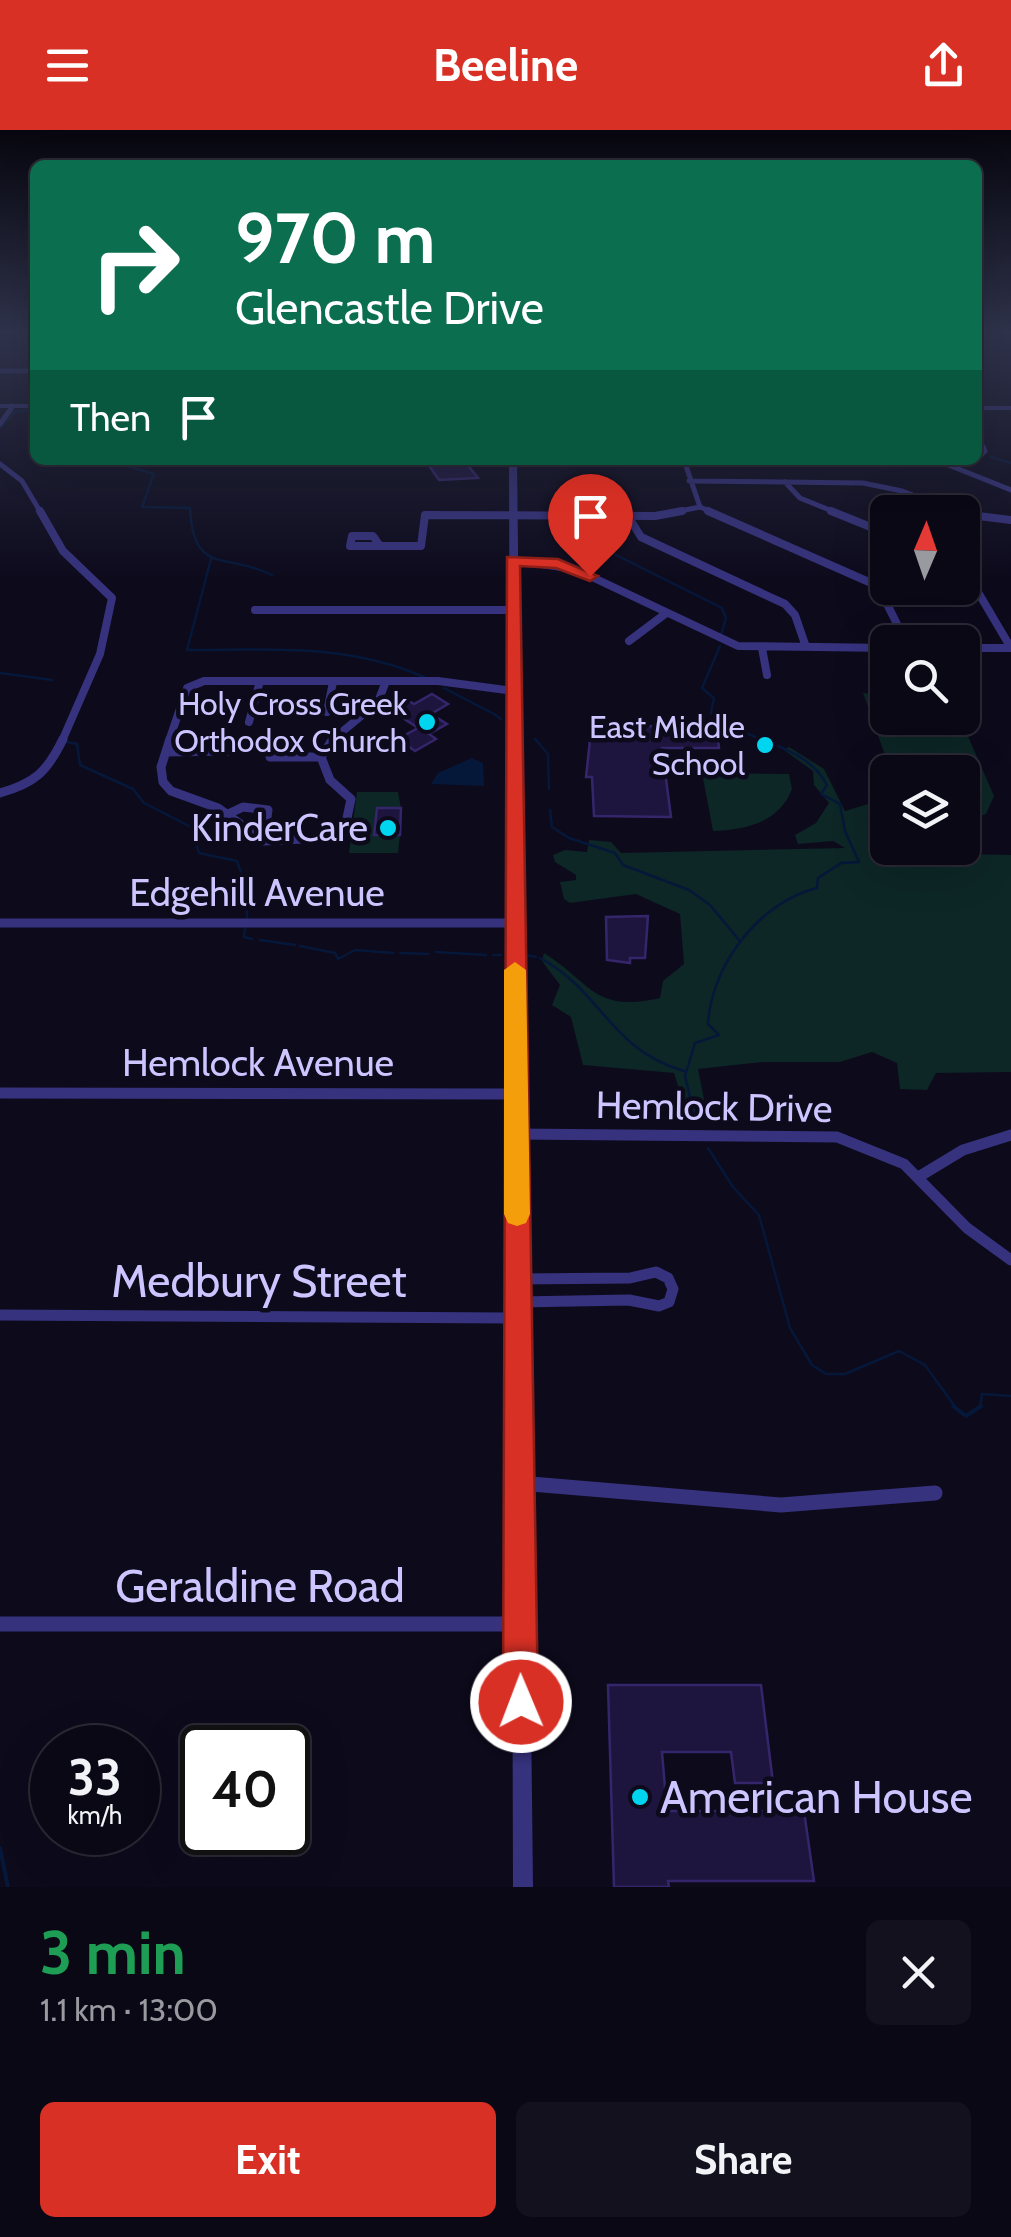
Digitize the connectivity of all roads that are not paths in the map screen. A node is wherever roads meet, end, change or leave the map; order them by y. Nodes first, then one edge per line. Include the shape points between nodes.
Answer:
1 (0, 464) edge
2 (512, 465) edge
3 (685, 465) edge
4 (952, 465) edge
5 (967, 465) edge
6 (962, 468) junction
7 (689, 481) junction
8 (786, 482) junction
9 (1011, 490) edge
10 (908, 495) edge
11 (700, 507) junction
12 (512, 516) junction
13 (628, 516) junction
14 (980, 516) edge
15 (1011, 520) edge
16 (870, 527) edge
17 (380, 546) dead end
18 (513, 560) junction
19 (980, 595) edge
20 (255, 610) dead end
21 (513, 610) junction
22 (665, 614) junction
23 (898, 625) edge
24 (628, 641) dead end
25 (806, 647) junction
26 (762, 648) junction
27 (870, 648) edge
28 (980, 648) edge
29 (1011, 648) edge
30 (767, 675) dead end
31 (260, 681) junction
32 (386, 681) junction
33 (333, 682) junction
34 (514, 691) junction
35 (328, 712) dead end
36 (249, 722) dead end
37 (166, 752) junction
38 (230, 752) dead end
39 (270, 757) dead end
40 (321, 757) junction
41 (0, 793) edge
42 (228, 814) junction
43 (264, 841) junction
44 (0, 923) edge
45 (515, 923) junction
46 (0, 1093) edge
47 (516, 1094) junction
48 (516, 1134) junction
49 (1011, 1135) edge
50 (920, 1176) junction
51 (1011, 1260) edge
52 (518, 1279) junction
53 (518, 1310) junction
54 (0, 1316) edge
55 (519, 1483) junction
56 (935, 1493) dead end
57 (0, 1624) edge
58 (520, 1624) junction
59 (523, 1887) edge

1 - 41 street via 28,482 58,546 109,594 114,611 48,770 32,784
2 - 12 street
3 - 7 street
4 - 6 street
5 - 6 street
6 - 9 street
7 - 8 street
7 - 11 street
8 - 10 street via 878,485
8 - 16 street via 800,498
11 - 13 street
11 - 23 street via 878,586
12 - 13 street
12 - 17 street via 425,516 421,546
12 - 18 street
13 - 25 street via 642,538 785,604
14 - 15 street
18 - 21 street
18 - 22 street via 576,569
19 - 29 street
20 - 21 street
21 - 34 street
22 - 24 street
22 - 26 street via 728,643
25 - 26 street
25 - 27 street
26 - 30 street
28 - 29 street
31 - 33 street
31 - 36 street
31 - 37 street via 204,681 187,688
32 - 33 street
32 - 34 street
32 - 40 street via 376,705 329,739
33 - 35 street
34 - 45 street
37 - 38 street
37 - 42 street via 161,774 171,790
39 - 40 street
40 - 43 street via 330,780 351,799 346,832 332,841
42 - 43 street
42 - 43 street via 243,807 268,810
44 - 45 street, Edgehill Avenue
45 - 47 street
46 - 47 street, Hemlock Avenue
47 - 48 street
48 - 50 street, Hemlock Drive via 818,1134 861,1143
48 - 52 street
49 - 50 street via 961,1150
50 - 51 street, Hemlock Drive via 967,1228
52 - 53 street
52 - 53 street, Medbury Street via 656,1272 673,1289 669,1302 658,1306 629,1300
53 - 54 street, Medbury Street
53 - 55 street
55 - 56 street via 785,1506
55 - 58 street
57 - 58 street, Geraldine Road
58 - 59 street

